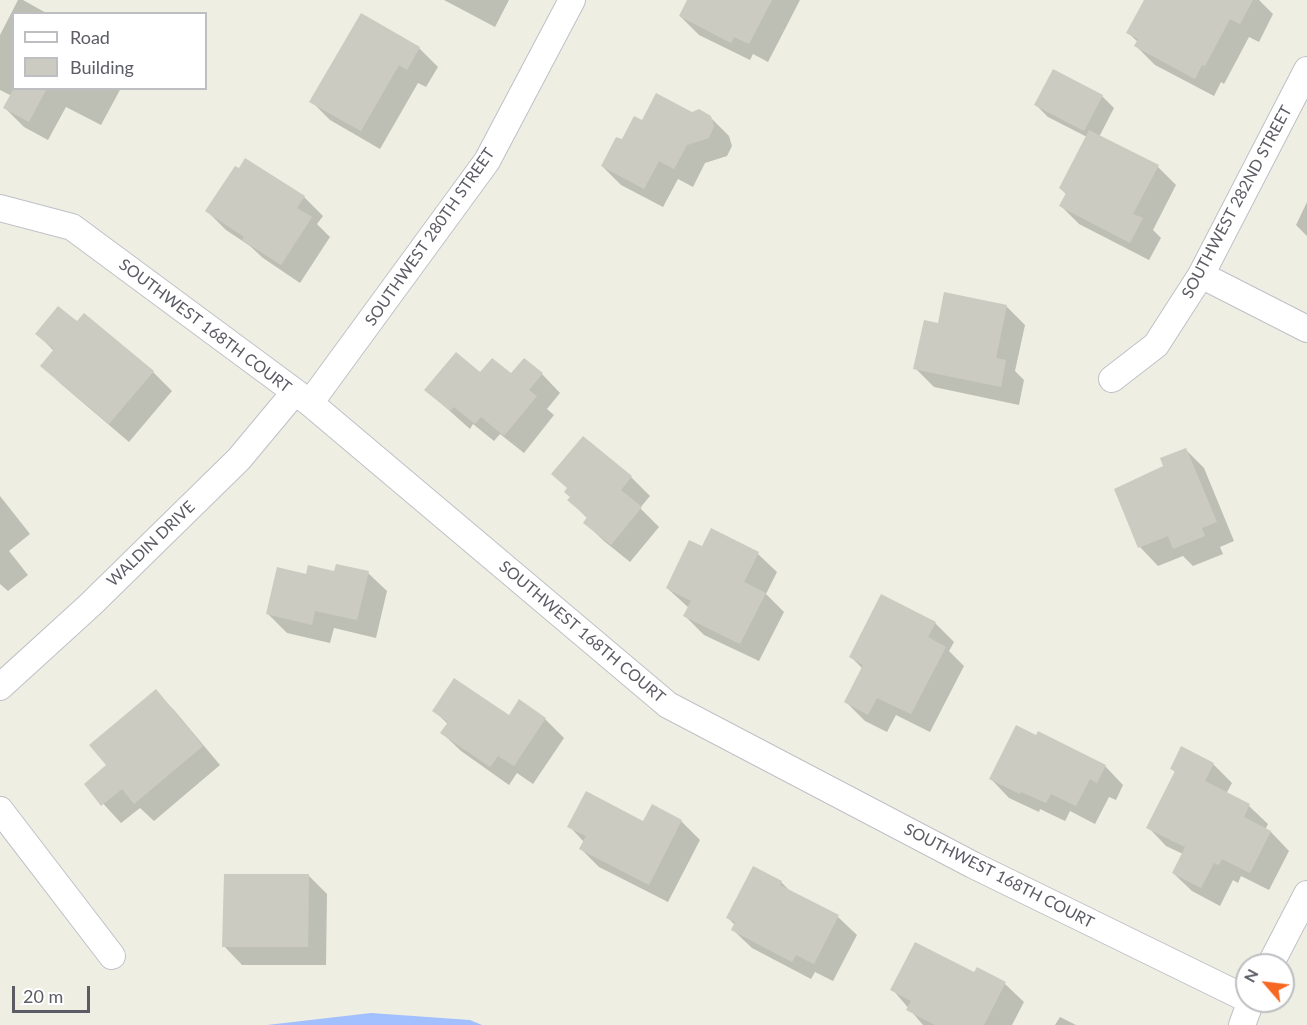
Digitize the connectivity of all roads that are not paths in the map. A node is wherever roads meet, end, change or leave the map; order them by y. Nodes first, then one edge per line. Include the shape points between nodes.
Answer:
1 (572, 0) edge
2 (1307, 70) edge
3 (0, 208) edge
4 (1201, 275) junction
5 (1307, 329) edge
6 (1112, 379) dead end
7 (302, 398) junction
8 (0, 687) edge
9 (0, 810) edge
10 (1307, 894) edge
11 (1276, 953) edge
12 (112, 956) dead end
13 (1235, 993) edge

1 - 7 street, SOUTHWEST 280TH STREET via 487,161
2 - 4 street, SOUTHWEST 282ND STREET
3 - 7 street, SOUTHWEST 168TH COURT via 72,227
4 - 5 street
4 - 6 street, SOUTHWEST 282ND STREET via 1156,345
7 - 8 street, WALDIN DRIVE
7 - 13 street, SOUTHWEST 168TH COURT via 668,705 973,865
9 - 12 street
10 - 11 street

